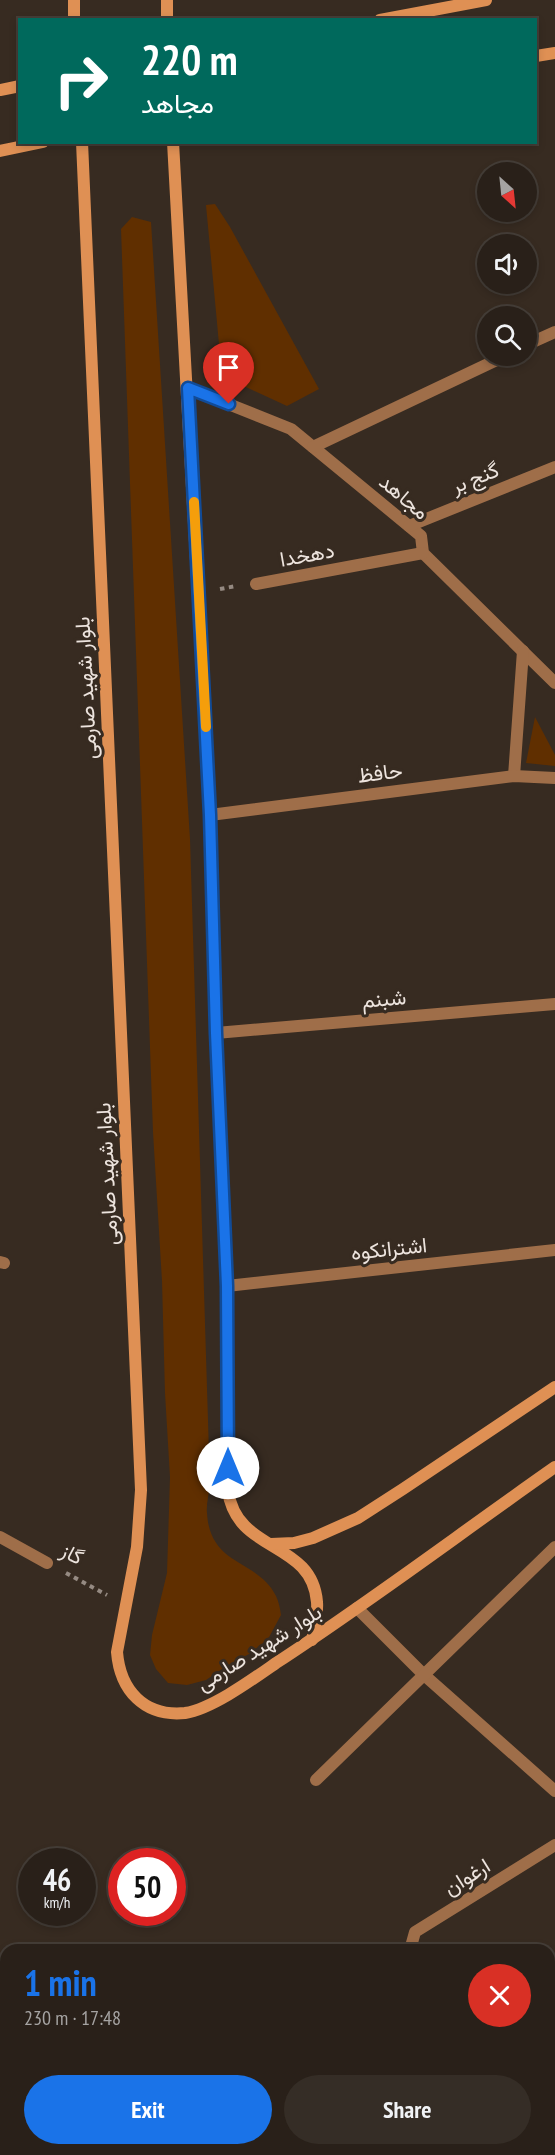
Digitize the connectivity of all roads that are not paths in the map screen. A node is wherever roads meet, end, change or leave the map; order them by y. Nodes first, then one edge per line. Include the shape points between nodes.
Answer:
1 (74, 0) edge
2 (167, 0) edge
3 (486, 0) edge
4 (74, 18) edge
5 (167, 18) edge
6 (391, 18) edge
7 (555, 53) edge
8 (537, 56) edge
9 (18, 86) edge
10 (0, 90) edge
11 (33, 144) edge
12 (82, 144) edge
13 (173, 144) edge
14 (0, 151) edge
15 (555, 332) edge
16 (537, 340) edge
17 (484, 366) edge
18 (188, 388) junction
19 (313, 447) junction
20 (555, 466) edge
21 (409, 526) junction
22 (423, 554) junction
23 (256, 584) road end
24 (523, 651) junction
25 (555, 683) edge
26 (514, 776) junction
27 (555, 778) edge
28 (210, 815) junction
29 (555, 1004) edge
30 (216, 1033) junction
31 (555, 1250) edge
32 (227, 1286) junction
33 (555, 1387) edge
34 (555, 1467) edge
35 (0, 1537) edge
36 (271, 1544) junction
37 (555, 1547) edge
38 (47, 1563) road end
39 (357, 1608) junction
40 (312, 1640) junction
41 (423, 1674) junction
42 (316, 1780) dead end
43 (555, 1791) edge
44 (555, 1845) edge
45 (412, 1944) edge

1 - 4 main road
2 - 5 main road
3 - 6 main road
7 - 8 main road
9 - 10 main road
11 - 14 main road
12 - 40 main road, بلوار شهید صارمی via 141,1490 137,1547 119,1634 118,1668 123,1681 145,1705 158,1711 187,1713 238,1688
13 - 18 main road
15 - 16 street
17 - 19 street
18 - 19 street, مجاهد via 291,429
18 - 28 main road
19 - 21 street, مجاهد
20 - 21 street, گنج بر
21 - 22 street, مجاهد via 421,536
22 - 23 street, دهخدا
22 - 24 street, مجاهد
24 - 25 street, مجاهد
24 - 26 street
26 - 27 street, حافظ
26 - 28 street, حافظ
28 - 30 main road
29 - 30 street, شبنم
30 - 32 main road
31 - 32 street, اشترانکوه
32 - 36 main road via 230,1505 248,1530
33 - 36 main road via 358,1518 313,1538
34 - 39 main road, بلوار شهید صارمی
35 - 38 street, گاز
36 - 40 main road via 304,1569 313,1583 317,1617
37 - 41 street
39 - 40 main road, بلوار شهید صارمی
39 - 41 street
41 - 42 street
41 - 43 street
44 - 45 street, ارغوان via 415,1932

